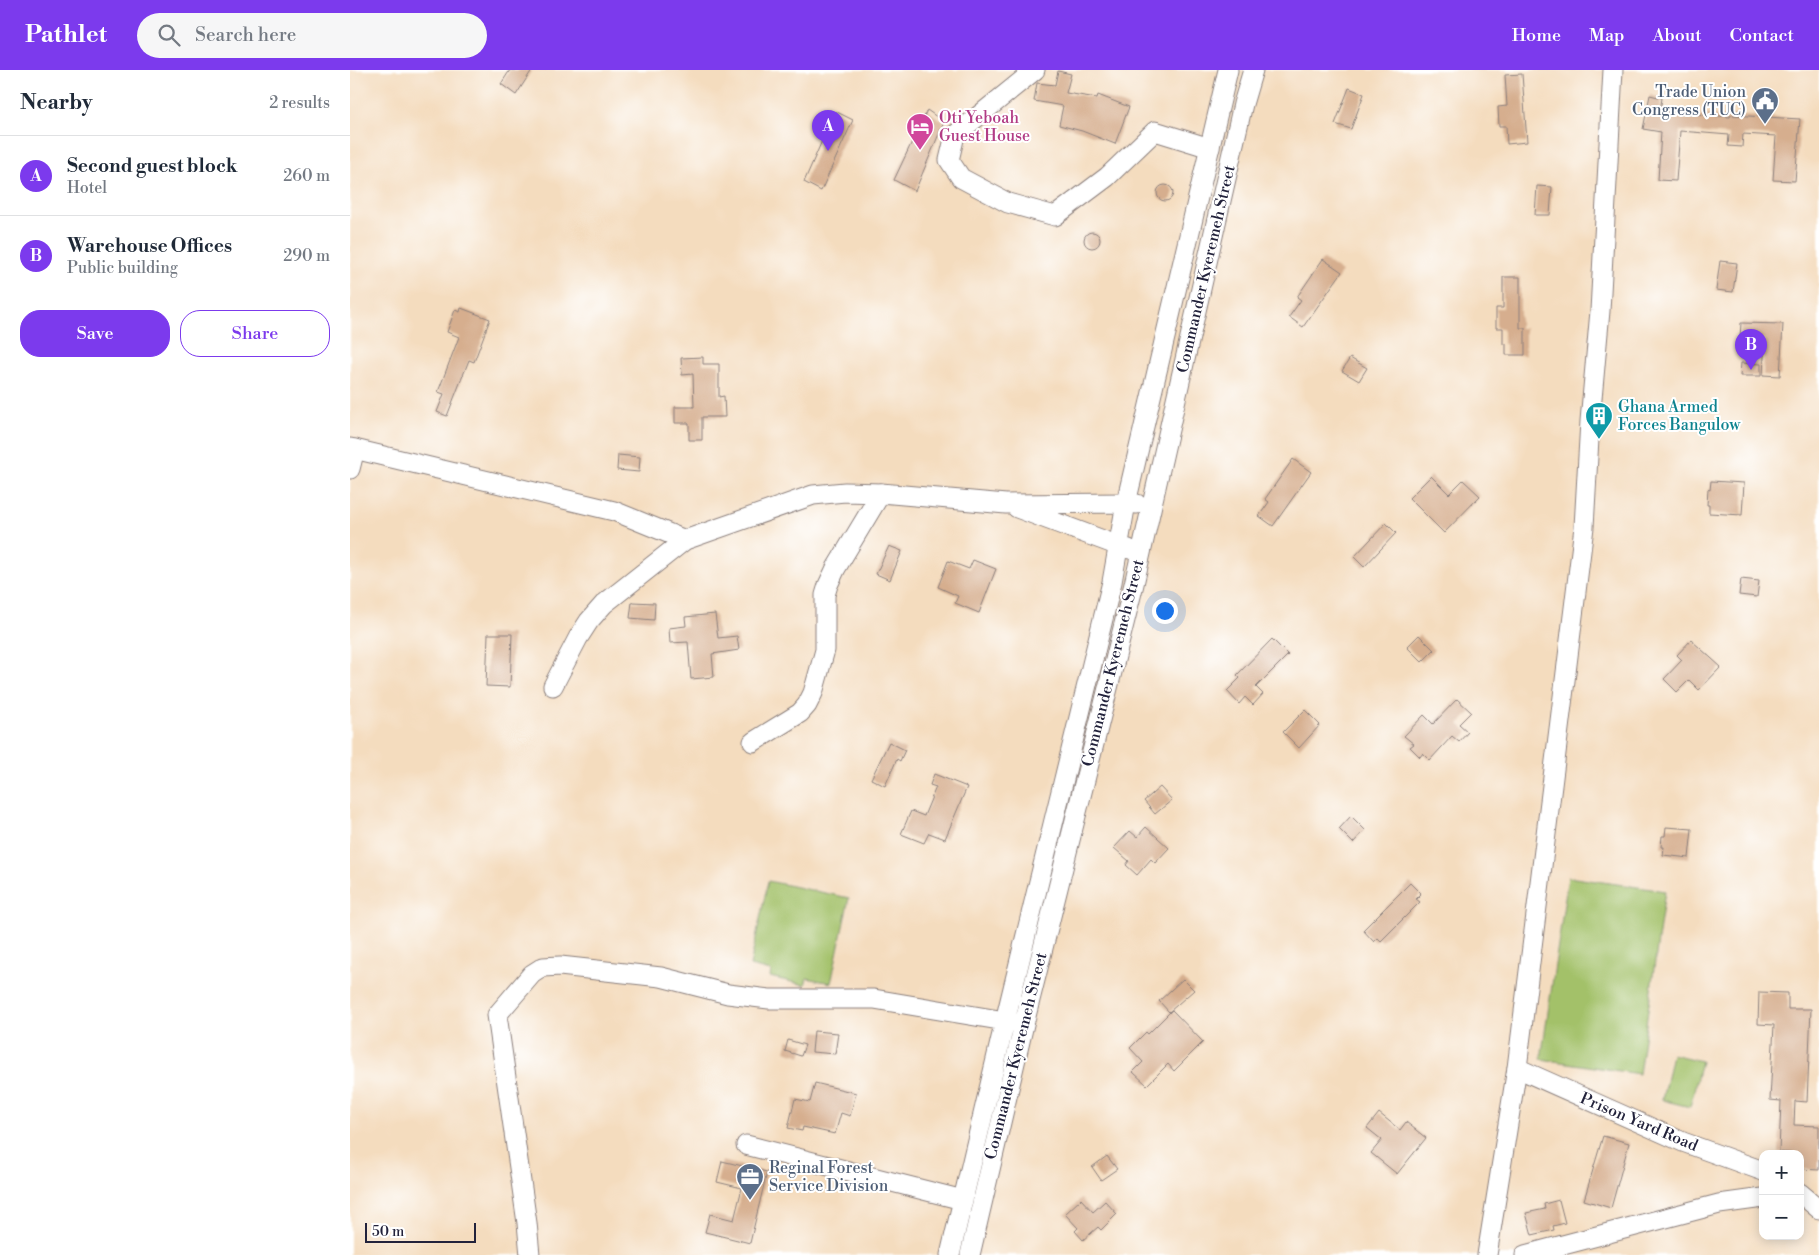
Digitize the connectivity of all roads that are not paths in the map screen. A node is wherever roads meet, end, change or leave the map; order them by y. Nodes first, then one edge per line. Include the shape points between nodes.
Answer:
1 (1035, 70) edge
2 (1228, 70) edge
3 (1253, 70) edge
4 (1613, 70) edge
5 (1210, 148) junction
6 (352, 448) edge
7 (350, 469) edge
8 (881, 493) junction
9 (1126, 502) junction
10 (1006, 504) junction
11 (1151, 506) junction
12 (685, 540) junction
13 (1118, 546) junction
14 (1141, 551) junction
15 (553, 686) dead end
16 (753, 742) dead end
17 (1014, 1022) junction
18 (1517, 1068) junction
19 (746, 1145) dead end
20 (1759, 1170) edge
21 (1802, 1195) edge
22 (1759, 1199) edge
23 (962, 1200) junction
24 (1819, 1209) edge
25 (530, 1255) edge
26 (950, 1255) edge
27 (970, 1255) edge
28 (1487, 1255) edge
29 (1525, 1255) edge

1 - 5 street via 954,134 949,160 962,178 1008,203 1055,216 1107,177 1154,131
2 - 5 street, Commander Kyeremeh Street
3 - 11 street, Commander Kyeremeh Street
4 - 18 street via 1584,527
5 - 9 street, Commander Kyeremeh Street
6 - 7 street
6 - 12 street via 614,511
8 - 10 street
8 - 12 street via 846,492 813,496
8 - 16 street via 828,585 825,595 825,650 814,693 800,713
9 - 10 street
9 - 11 street
9 - 13 street, Commander Kyeremeh Street
10 - 13 street
11 - 14 street, Commander Kyeremeh Street
12 - 15 street via 604,604 589,621
13 - 14 street
13 - 17 street, Commander Kyeremeh Street
14 - 17 street, Commander Kyeremeh Street
17 - 23 street, Commander Kyeremeh Street
17 - 25 street via 874,999 770,999 728,994 660,977 575,967 543,967 532,974 496,1015
17 - 27 street, Commander Kyeremeh Street
18 - 20 street, Prison Yard Road via 1683,1142
18 - 28 street
19 - 23 street
21 - 24 street
22 - 29 street via 1718,1204
23 - 26 street, Commander Kyeremeh Street

